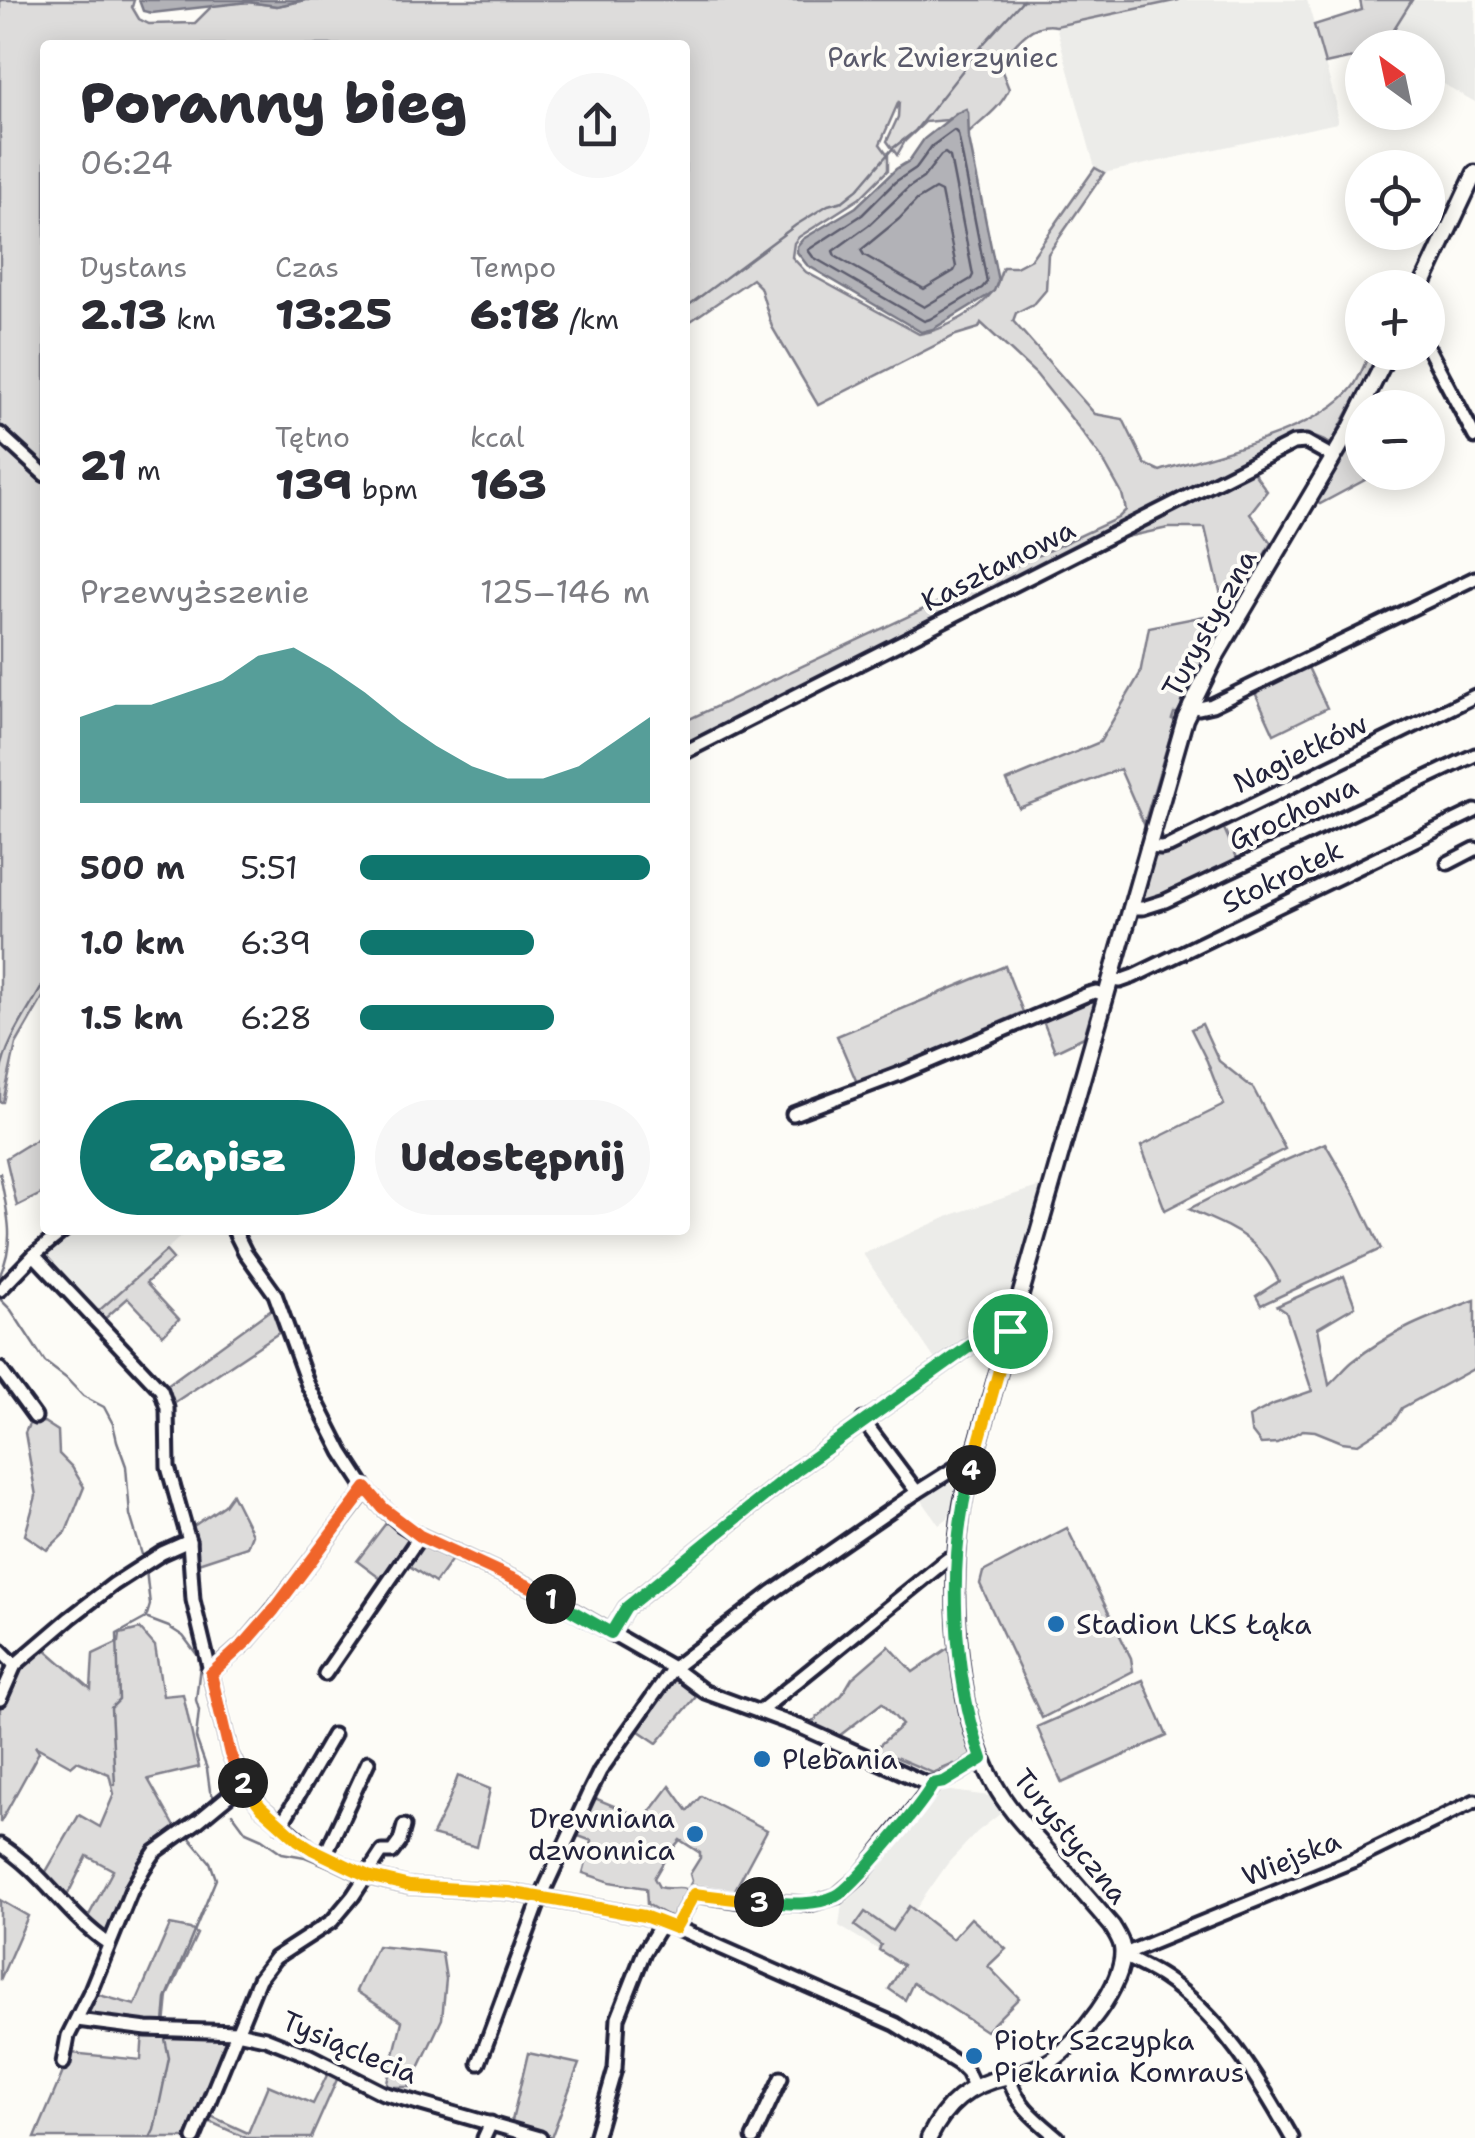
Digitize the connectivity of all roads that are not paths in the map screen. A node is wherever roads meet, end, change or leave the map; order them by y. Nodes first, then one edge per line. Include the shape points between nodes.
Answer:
1 (1475, 173) edge
2 (1429, 270) edge
3 (1381, 370) edge
4 (1442, 370) edge
5 (1469, 412) edge
6 (0, 434) edge
7 (1475, 436) edge
8 (1333, 457) junction
9 (40, 470) edge
10 (1475, 578) edge
11 (1475, 696) edge
12 (1190, 706) junction
13 (690, 749) edge
14 (1475, 755) edge
15 (1475, 811) edge
16 (1147, 848) junction
17 (1475, 849) edge
18 (1448, 863) dead end
19 (1130, 908) junction
20 (1108, 987) junction
21 (793, 1114) dead end
22 (58, 1235) edge
23 (236, 1235) edge
24 (34, 1256) junction
25 (0, 1290) edge
26 (1010, 1331) junction
27 (0, 1368) edge
28 (34, 1417) dead end
29 (863, 1420) junction
30 (972, 1466) junction
31 (366, 1488) junction
32 (917, 1492) junction
33 (420, 1536) junction
34 (189, 1541) junction
35 (957, 1560) junction
36 (611, 1633) junction
37 (0, 1650) edge
38 (15, 1666) junction
39 (674, 1668) junction
40 (211, 1674) junction
41 (325, 1674) dead end
42 (0, 1698) edge
43 (759, 1712) junction
44 (333, 1735) dead end
45 (982, 1759) junction
46 (368, 1762) dead end
47 (244, 1784) junction
48 (933, 1784) junction
49 (1475, 1800) edge
50 (281, 1825) junction
51 (404, 1826) dead end
52 (0, 1845) edge
53 (325, 1855) junction
54 (368, 1876) junction
55 (540, 1899) junction
56 (669, 1925) junction
57 (109, 1944) junction
58 (1122, 1955) junction
59 (78, 2020) junction
60 (237, 2032) junction
61 (63, 2063) dead end
62 (479, 2064) dead end
63 (1009, 2076) junction
64 (780, 2078) dead end
65 (974, 2088) junction
66 (491, 2123) junction
67 (194, 2138) edge
68 (484, 2138) edge
69 (540, 2138) edge
70 (595, 2138) edge
71 (752, 2138) edge
72 (929, 2138) edge
73 (1058, 2138) edge
74 (1292, 2138) edge

1 - 2 main road
3 - 8 main road, Turystyczna
4 - 5 street
5 - 7 street
6 - 9 street
8 - 12 main road, Turystyczna
8 - 13 street, Kasztanowa via 1306,442 1293,443
10 - 12 street via 1210,707
11 - 16 street, Nagietków via 1170,846
12 - 16 main road, Turystyczna
14 - 19 street, Grochowa via 1164,901
15 - 20 street, Stokrotek
16 - 19 main road, Turystyczna
17 - 18 street
19 - 20 main road, Turystyczna
20 - 21 street
20 - 26 main road, Turystyczna
22 - 24 street
23 - 31 street via 275,1294 308,1385
24 - 25 street
24 - 34 street via 161,1390 168,1467
26 - 29 street via 988,1333
26 - 30 main road, Turystyczna
27 - 28 street
29 - 32 street
29 - 36 street via 626,1608
30 - 32 street via 958,1466
30 - 35 main road, Turystyczna
31 - 33 street
31 - 40 street via 274,1610
32 - 39 street
33 - 36 street
33 - 41 street
34 - 38 street via 114,1584
34 - 40 street via 193,1600
35 - 43 street via 944,1562
35 - 45 main road, Turystyczna via 963,1676
36 - 39 street
37 - 38 street
38 - 42 street
39 - 43 street via 705,1692
39 - 55 street via 600,1771
40 - 47 street
43 - 48 street
44 - 50 street
45 - 48 street
45 - 58 main road, Turystyczna via 1014,1813 1112,1926
46 - 53 street
47 - 50 street
47 - 57 street via 155,1852
48 - 56 street via 837,1896 810,1904 694,1894
49 - 58 street, Wiejska via 1352,1861
50 - 53 street
51 - 54 street via 400,1841 392,1852 382,1852
52 - 57 street via 22,1858 75,1918
53 - 54 street
54 - 55 street
54 - 60 street via 332,1921 275,1958
55 - 56 street
55 - 62 street
56 - 65 street via 895,2024 959,2064
56 - 70 street via 644,1952 618,2018 615,2069
57 - 59 street
58 - 63 main road via 1116,1982 1064,2050 1043,2066
58 - 74 street via 1166,1980 1212,2019
59 - 60 street, Tysiąclecia
59 - 61 street
60 - 66 street, Tysiąclecia via 308,2055 383,2094
60 - 67 street
63 - 65 main road
63 - 73 street via 1023,2106
64 - 71 street
65 - 72 main road via 949,2105
66 - 68 street
66 - 69 street, Tysiąclecia

